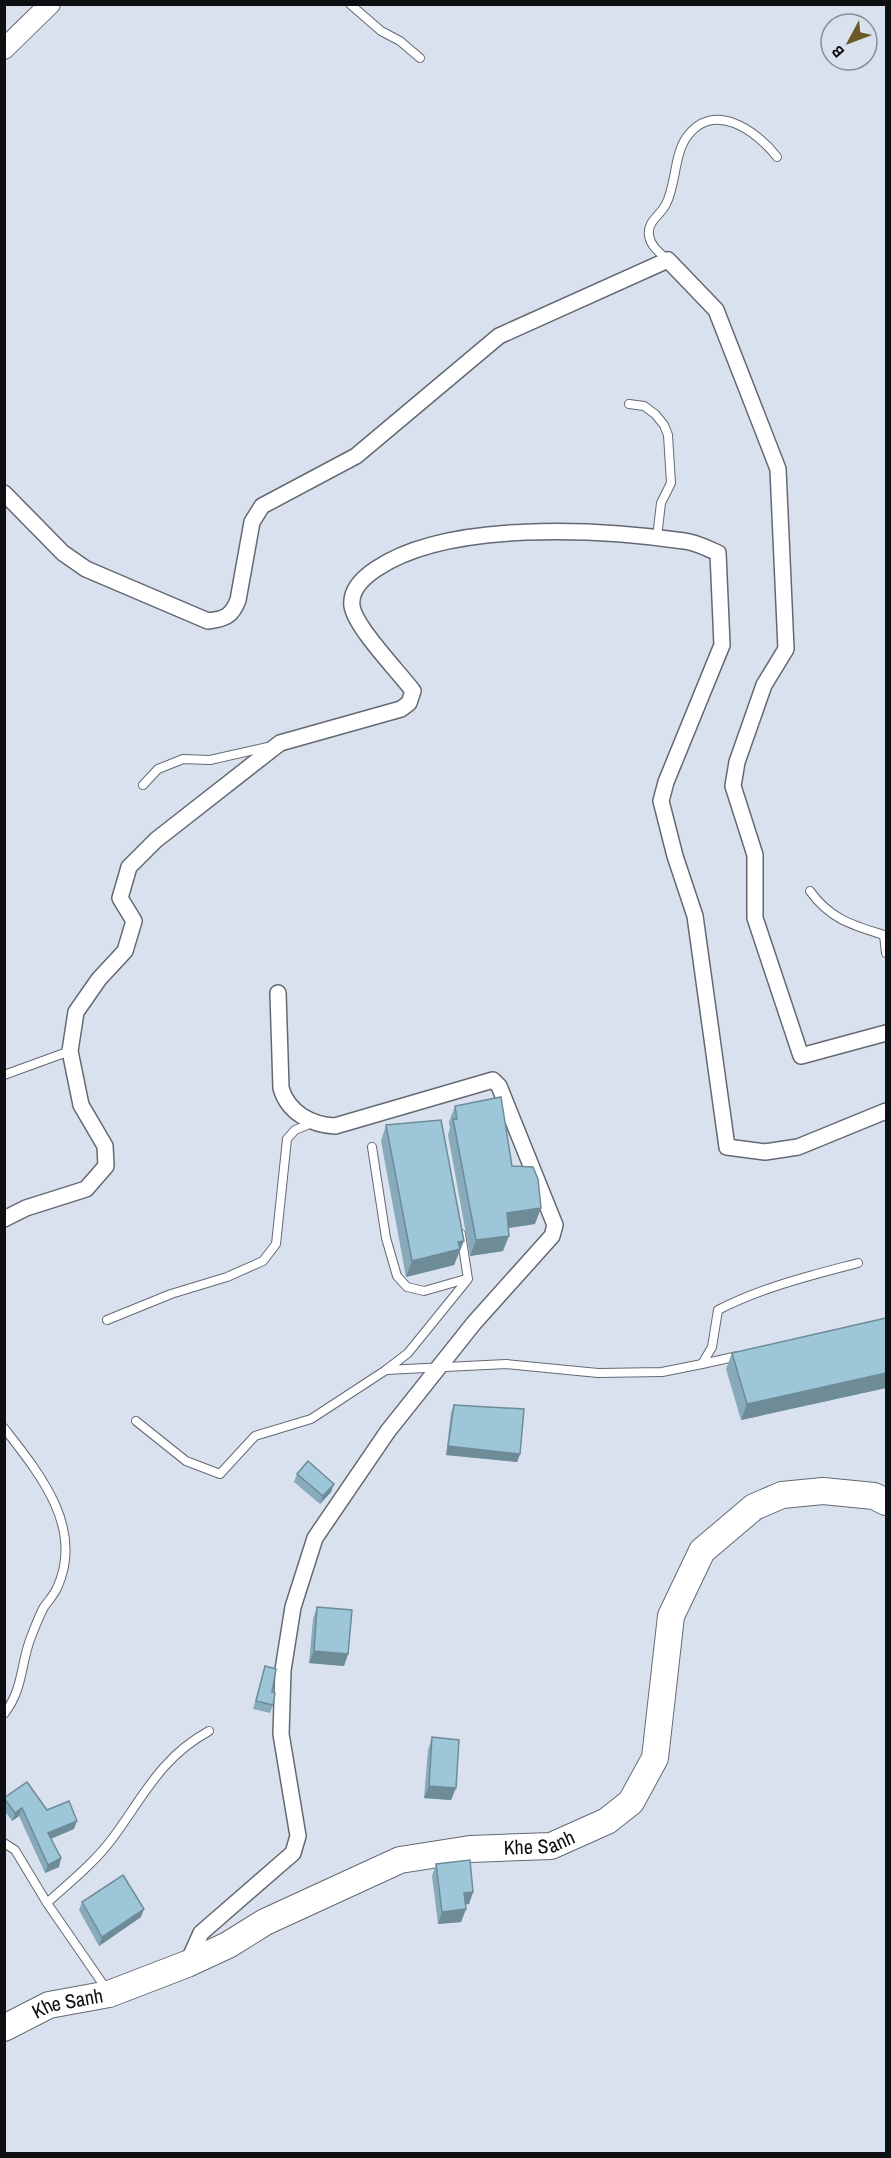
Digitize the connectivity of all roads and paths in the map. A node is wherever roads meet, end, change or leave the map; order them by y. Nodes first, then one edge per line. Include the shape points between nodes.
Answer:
1 (50, 4) edge
2 (350, 4) edge
3 (4, 49) edge
4 (420, 58) dead end
5 (777, 157) dead end
6 (668, 260) junction
7 (629, 404) dead end
8 (4, 493) edge
9 (657, 537) junction
10 (280, 743) junction
11 (143, 785) dead end
12 (810, 891) dead end
13 (886, 953) edge
14 (278, 993) dead end
15 (886, 1033) edge
16 (70, 1051) junction
17 (4, 1075) edge
18 (886, 1111) edge
19 (312, 1123) junction
20 (372, 1147) dead end
21 (4, 1219) edge
22 (458, 1221) edge
23 (858, 1263) dead end
24 (468, 1279) junction
25 (106, 1320) dead end
26 (747, 1354) edge
27 (702, 1364) junction
28 (437, 1369) junction
29 (386, 1370) junction
30 (136, 1421) dead end
31 (4, 1428) edge
32 (886, 1502) edge
33 (4, 1714) edge
34 (208, 1731) dead end
35 (4, 1843) edge
36 (47, 1903) junction
37 (187, 1964) junction
38 (109, 1994) junction
39 (4, 2028) edge

1 - 3 street
2 - 4 lane
5 - 6 lane via 749,128 726,121 709,121 685,139 666,204 649,226 648,237 654,248
6 - 8 street via 499,336 356,456 262,506 252,522 238,600 233,612 223,619 208,621 86,569 63,553
6 - 15 street via 716,310 778,470 786,649 764,685 737,762 734,786 755,855 755,918 801,1056
7 - 9 lane via 644,406 655,414 668,435 671,483 661,503
9 - 10 street via 525,530 396,556 364,577 354,592 352,606 365,632 413,691 409,703 378,717
9 - 18 street via 686,541 718,553 722,645 661,801 695,916 727,1147 765,1152 798,1147
10 - 11 lane via 210,760 183,759 158,769
10 - 16 street via 156,840 129,867 120,898 134,921 125,951 76,1012
12 - 13 lane via 822,908 849,924 884,935
14 - 19 street via 283,1095
16 - 17 lane
16 - 21 street via 81,1106 105,1146 106,1166 87,1189
19 - 25 lane via 295,1130 287,1139 276,1244 263,1261
19 - 28 street via 336,1126 483,1081 493,1080 499,1086 555,1225 552,1236
20 - 24 lane via 386,1238 397,1276 407,1287 424,1291
22 - 24 lane
23 - 27 lane via 780,1283 718,1310 712,1347
24 - 29 lane via 408,1353
26 - 27 lane
27 - 28 lane via 662,1372 598,1373 506,1364
28 - 29 lane
28 - 37 street via 388,1431 315,1538 293,1607 283,1670 281,1734 298,1836 293,1853 201,1934
29 - 30 lane via 311,1419 255,1436 220,1474 186,1461
31 - 33 lane via 34,1467 59,1511 66,1540 57,1589 42,1610 30,1639 16,1699
32 - 37 highway, Khe Sanh via 874,1496 823,1491 782,1495 754,1507 702,1551 671,1617 655,1758 632,1802 608,1821 551,1846 470,1849 400,1860 265,1922
34 - 36 lane via 165,1763 113,1839
35 - 36 lane via 15,1850
36 - 38 lane
37 - 38 highway, Khe Sanh
38 - 39 highway, Khe Sanh via 49,2005

